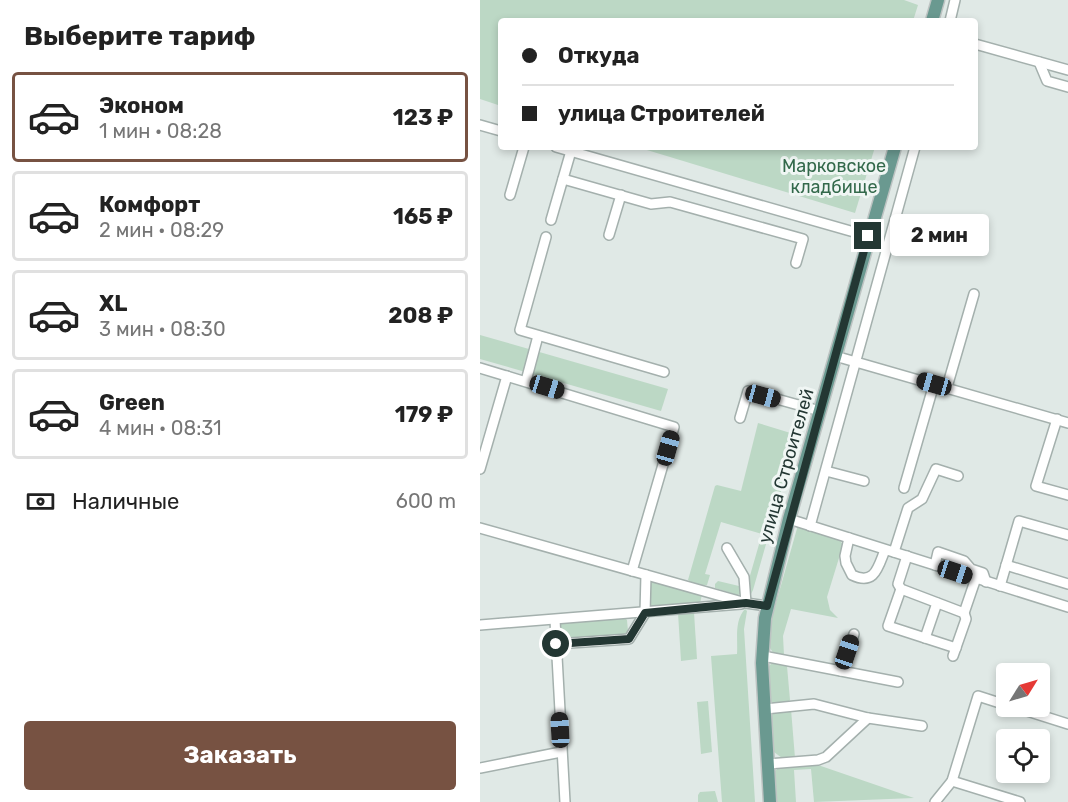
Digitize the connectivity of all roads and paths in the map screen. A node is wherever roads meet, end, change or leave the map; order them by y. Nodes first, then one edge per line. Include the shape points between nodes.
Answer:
1 (938, 0) edge
2 (955, 0) edge
3 (933, 18) edge
4 (951, 18) edge
5 (978, 45) edge
6 (1039, 62) junction
7 (1068, 70) edge
8 (1068, 87) edge
9 (480, 125) edge
10 (498, 130) edge
11 (523, 150) edge
12 (565, 150) edge
13 (894, 150) edge
14 (914, 150) edge
15 (571, 152) junction
16 (563, 179) junction
17 (510, 195) dead end
18 (621, 195) junction
19 (550, 220) dead end
20 (609, 236) dead end
21 (868, 236) junction
22 (546, 237) dead end
23 (796, 263) dead end
24 (974, 294) dead end
25 (538, 336) junction
26 (836, 356) junction
27 (856, 361) junction
28 (480, 368) edge
29 (664, 372) dead end
30 (507, 376) junction
31 (526, 381) junction
32 (934, 384) junction
33 (946, 387) junction
34 (820, 411) junction
35 (740, 418) dead end
36 (1056, 419) junction
37 (1068, 423) edge
38 (480, 469) edge
39 (826, 471) junction
40 (958, 476) dead end
41 (864, 481) dead end
42 (904, 488) dead end
43 (1068, 495) edge
44 (789, 519) junction
45 (810, 526) junction
46 (480, 528) edge
47 (1068, 535) edge
48 (849, 538) junction
49 (727, 548) dead end
50 (889, 551) junction
51 (907, 556) junction
52 (935, 565) junction
53 (1006, 565) junction
54 (632, 571) junction
55 (646, 575) junction
56 (976, 578) junction
57 (986, 582) junction
58 (1068, 584) edge
59 (999, 586) junction
60 (901, 590) junction
61 (746, 603) junction
62 (937, 603) junction
63 (767, 606) junction
64 (1068, 608) edge
65 (645, 613) junction
66 (964, 613) junction
67 (555, 620) junction
68 (480, 625) edge
69 (854, 634) dead end
70 (925, 638) junction
71 (556, 644) junction
72 (763, 656) junction
73 (841, 671) junction
74 (898, 682) dead end
75 (996, 702) edge
76 (765, 709) junction
77 (1046, 717) edge
78 (868, 718) junction
79 (1068, 724) edge
80 (922, 726) dead end
81 (561, 752) junction
82 (768, 764) junction
83 (480, 768) edge
84 (952, 781) junction
85 (565, 802) edge
86 (770, 802) edge
87 (935, 802) edge
88 (1020, 802) edge

1 - 3 main road
2 - 4 street
5 - 6 street
6 - 7 street
6 - 8 street via 1047,81
9 - 10 street
11 - 17 street
12 - 15 street
13 - 21 main road, улица Строителей
14 - 27 street
15 - 16 street
15 - 21 street
16 - 18 street
16 - 19 street
18 - 20 street
18 - 23 street via 651,204 669,202 802,239
21 - 26 main road, улица Строителей
22 - 25 street via 520,330
24 - 33 street
25 - 29 street
25 - 31 street
26 - 27 street
26 - 34 main road, улица Строителей
27 - 32 street
27 - 39 street
28 - 30 street
30 - 31 street
30 - 38 street
31 - 54 street via 674,427
32 - 33 street
32 - 42 street
33 - 36 street
34 - 35 street via 748,391
34 - 44 main road, улица Строителей
36 - 37 street
36 - 43 street via 1036,486
39 - 41 street
39 - 45 street
40 - 50 street via 936,469 922,499 908,508
44 - 45 street
44 - 63 main road, улица Строителей
45 - 48 street
46 - 54 street
47 - 53 street via 1019,521
48 - 50 street
48 - 50 street via 846,562 852,575 863,579 876,571
49 - 61 street via 744,577
50 - 51 street
51 - 52 street
51 - 60 street via 898,584
52 - 56 street
52 - 57 street via 938,552 964,561 971,570 983,573
53 - 58 street
53 - 59 street
54 - 55 street
55 - 61 street
55 - 65 street
56 - 57 street
56 - 66 street
57 - 59 street
59 - 64 street
60 - 62 street
60 - 70 street via 888,626
61 - 63 street
61 - 65 street
62 - 66 street
62 - 70 street
63 - 72 main road, улица Строителей
65 - 67 street
65 - 71 street via 629,639
66 - 70 street via 966,619 954,652
67 - 68 street
67 - 71 street
69 - 73 street
71 - 81 street
72 - 73 street
72 - 76 main road, улица Строителей
73 - 74 street
75 - 84 street via 978,696
76 - 78 street via 814,704
76 - 82 main road, улица Строителей
77 - 79 street
78 - 80 street
78 - 82 street via 826,757
81 - 83 street
81 - 85 street
82 - 86 main road, улица Строителей
84 - 87 street
84 - 88 street

